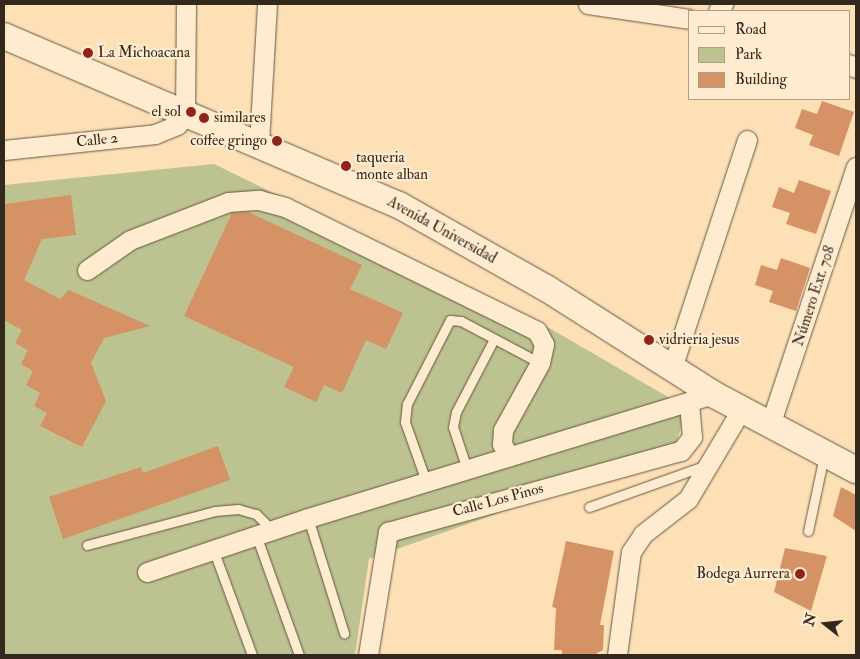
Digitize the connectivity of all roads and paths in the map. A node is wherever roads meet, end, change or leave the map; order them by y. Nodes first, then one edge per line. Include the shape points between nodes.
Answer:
1 (186, 4) edge
2 (266, 4) edge
3 (588, 4) edge
4 (688, 19) edge
5 (4, 36) edge
6 (185, 116) junction
7 (747, 140) dead end
8 (259, 143) junction
9 (4, 150) edge
10 (856, 167) edge
11 (87, 270) dead end
12 (494, 338) junction
13 (540, 364) junction
14 (672, 368) junction
15 (714, 394) junction
16 (689, 405) junction
17 (741, 410) junction
18 (770, 426) junction
19 (824, 454) junction
20 (509, 456) junction
21 (706, 464) junction
22 (467, 468) junction
23 (856, 470) edge
24 (426, 481) junction
25 (589, 507) dead end
26 (308, 518) junction
27 (808, 531) dead end
28 (264, 532) junction
29 (87, 545) dead end
30 (212, 549) junction
31 (147, 572) dead end
32 (344, 633) dead end
33 (252, 655) edge
34 (299, 655) edge
35 (368, 655) edge
36 (617, 655) edge

1 - 6 street
2 - 8 street
3 - 4 street
5 - 6 street, Avenida Universidad
6 - 8 street, Avenida Universidad
6 - 9 street, Calle 2 via 168,131 155,134
7 - 14 street
8 - 14 street, Avenida Universidad via 399,204 546,288
10 - 18 street, Número Ext. 708
11 - 13 street via 130,240 228,202 259,200 285,207 537,331 544,344
12 - 13 lane
12 - 22 lane via 456,412 453,427
12 - 24 lane via 450,320 407,404 404,422
13 - 20 street via 503,430 502,444
14 - 15 street, Avenida Universidad
15 - 16 street
15 - 17 street, Avenida Universidad
16 - 20 street
16 - 35 street, Calle Los Pinos via 692,437 681,450 388,532
17 - 18 street, Avenida Universidad
17 - 21 street
18 - 19 street, Avenida Universidad
19 - 23 street, Avenida Universidad
19 - 27 lane
20 - 22 street
21 - 25 lane
21 - 36 street via 688,499 643,534 631,552
22 - 24 street
24 - 26 street
26 - 28 street
26 - 32 lane
28 - 29 lane via 256,514 238,509 215,511
28 - 30 street
28 - 34 lane
30 - 31 street
30 - 33 lane

